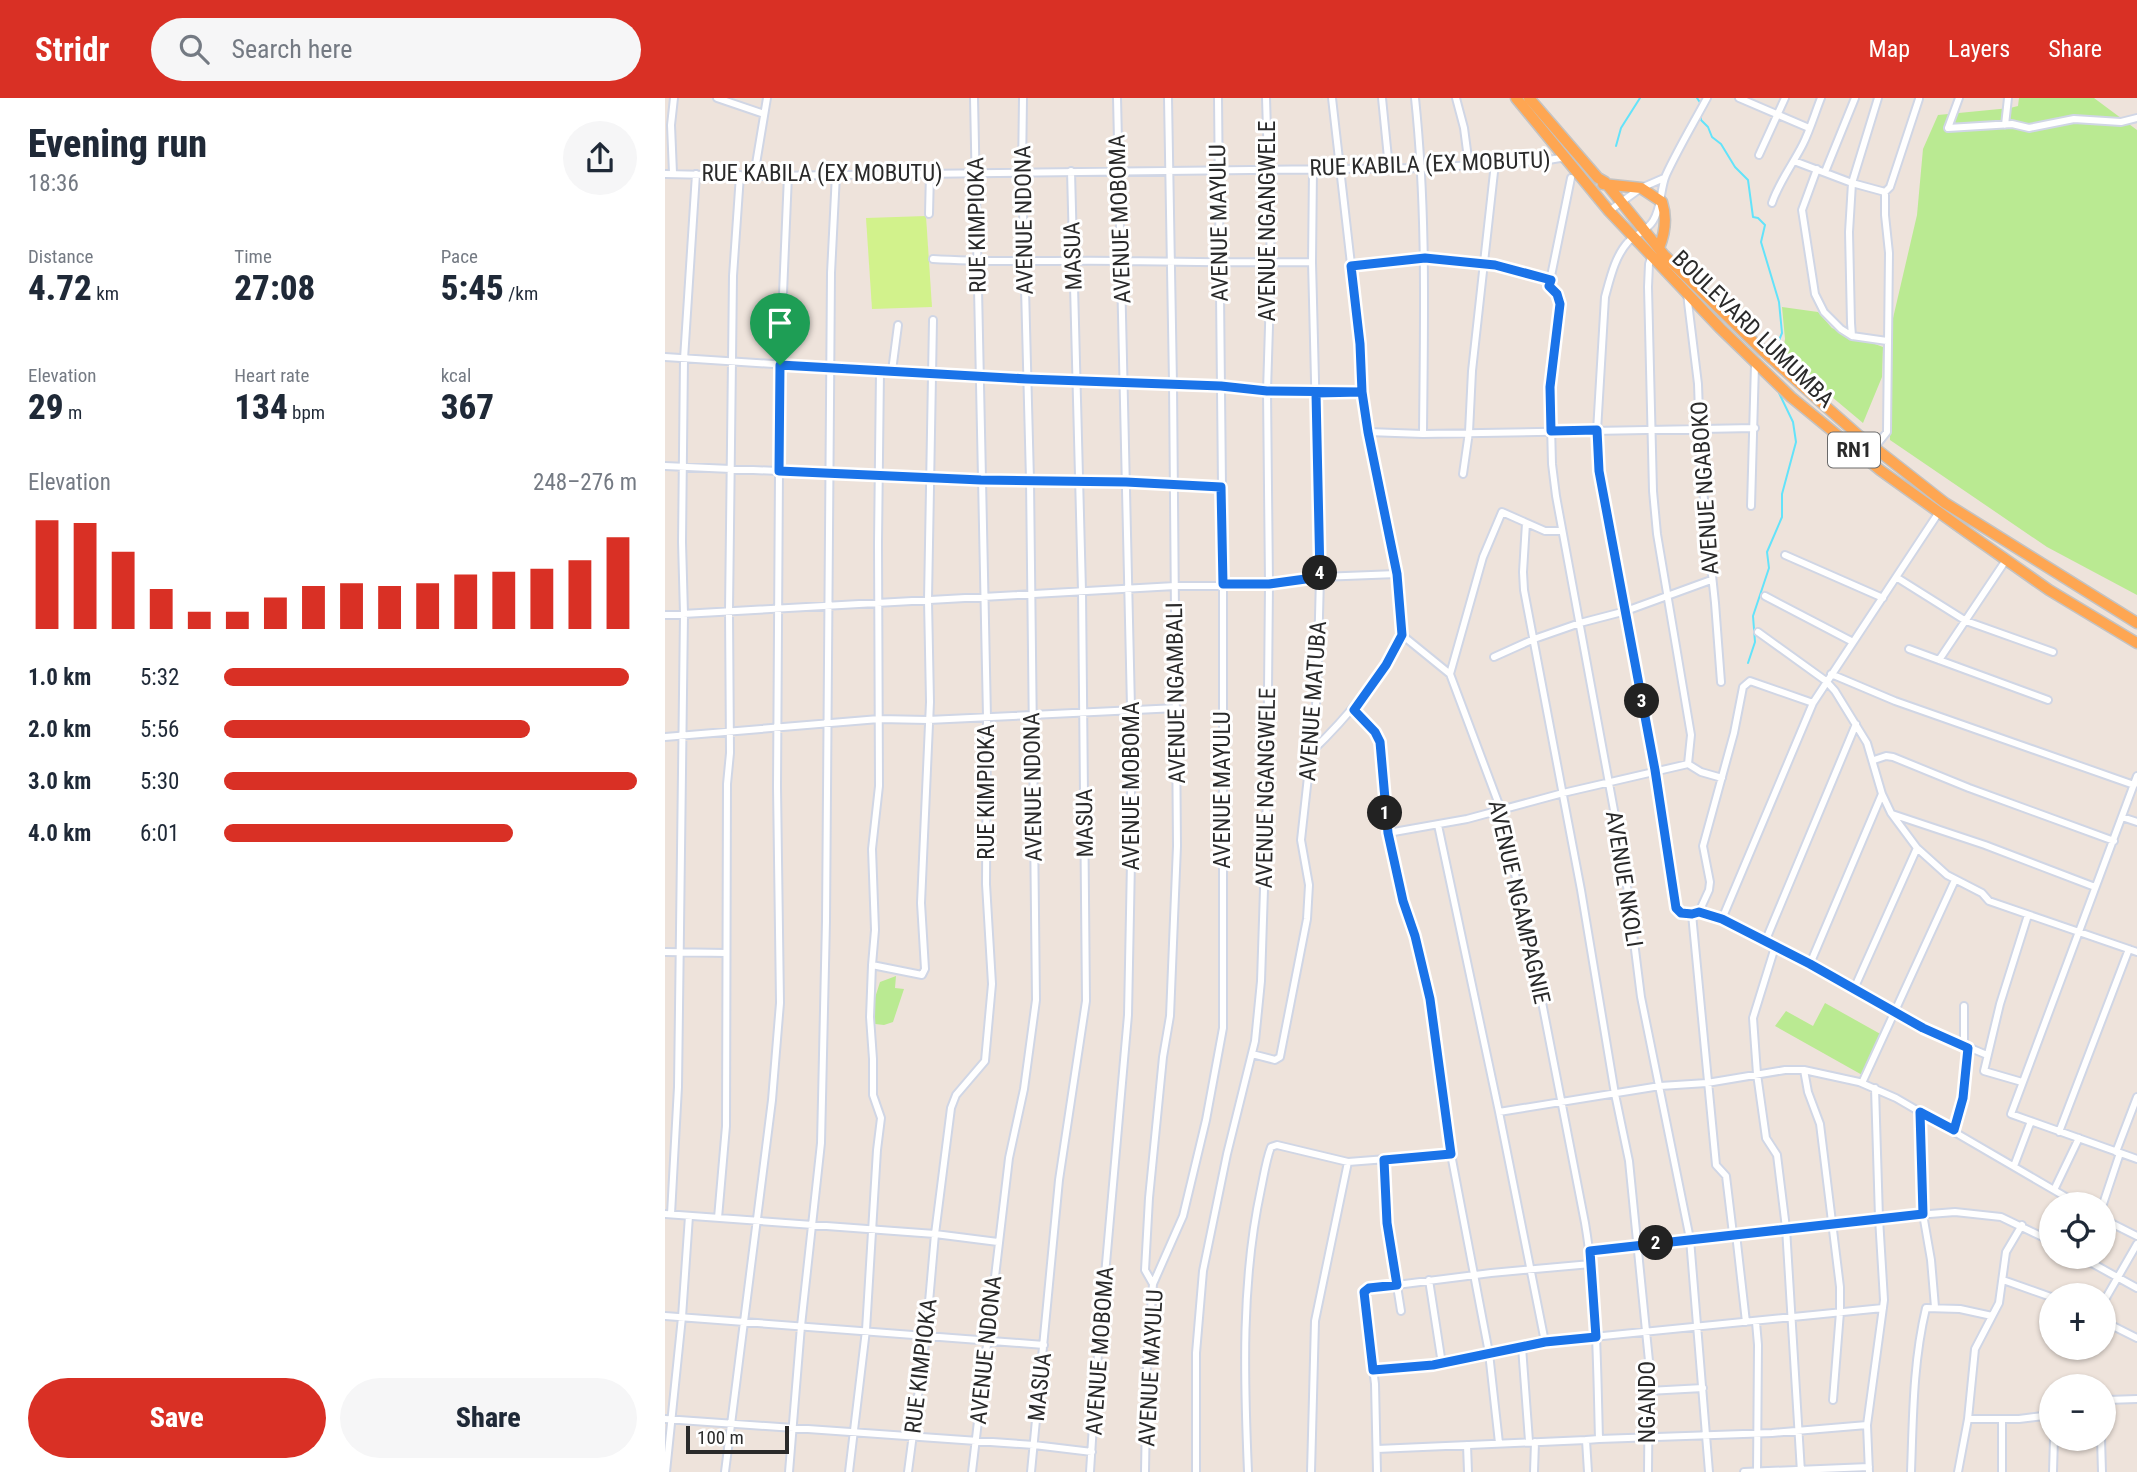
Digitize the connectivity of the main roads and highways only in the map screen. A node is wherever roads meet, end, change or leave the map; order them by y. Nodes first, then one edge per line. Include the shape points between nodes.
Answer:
1 (1516, 98) edge
2 (1529, 98) edge
3 (1605, 182) junction
4 (1593, 192) junction
5 (1659, 248) junction
6 (2137, 623) edge
7 (2137, 643) edge

1 - 4 highway, BOULEVARD LUMUMBA / RN1
2 - 3 highway, BOULEVARD LUMUMBA / RN1
3 - 4 highway
3 - 5 highway, BOULEVARD LUMUMBA / RN1
3 - 5 highway via 1641,188 1662,202 1665,225
4 - 7 highway, BOULEVARD LUMUMBA / RN1 via 1755,362 1844,442 2049,590
5 - 6 highway, BOULEVARD LUMUMBA / RN1 via 1763,351 1945,503

